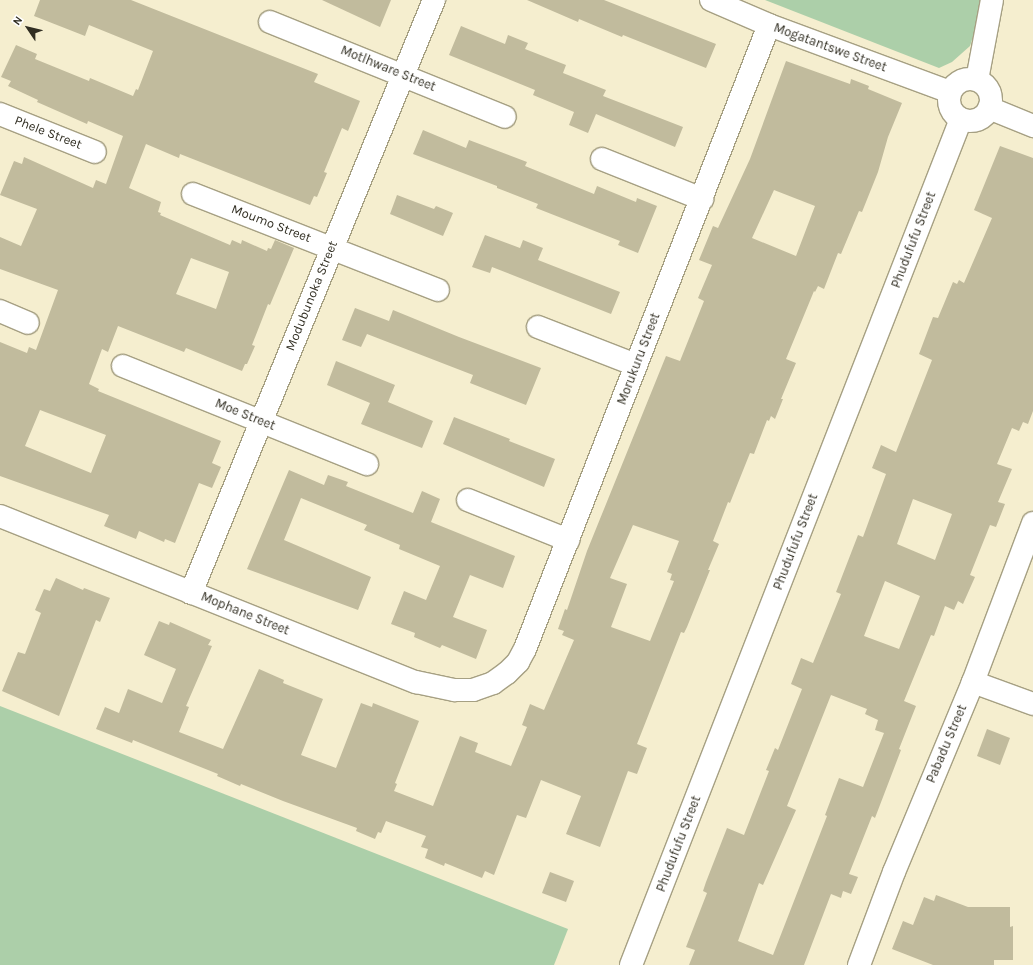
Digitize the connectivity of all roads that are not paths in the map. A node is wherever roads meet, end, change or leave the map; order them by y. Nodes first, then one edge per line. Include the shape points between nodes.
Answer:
1 (434, 0) edge
2 (711, 0) edge
3 (992, 0) edge
4 (270, 22) dead end
5 (770, 25) junction
6 (403, 76) junction
7 (977, 80) junction
8 (950, 92) junction
9 (989, 108) junction
10 (0, 114) edge
11 (505, 117) dead end
12 (961, 119) junction
13 (1033, 126) edge
14 (96, 152) dead end
15 (602, 159) dead end
16 (193, 194) dead end
17 (702, 199) junction
18 (332, 247) junction
19 (438, 290) dead end
20 (0, 311) edge
21 (28, 323) dead end
22 (538, 327) dead end
23 (636, 365) junction
24 (123, 366) dead end
25 (261, 421) junction
26 (367, 464) dead end
27 (468, 500) dead end
28 (0, 516) edge
29 (1033, 523) edge
30 (568, 540) junction
31 (191, 593) junction
32 (973, 682) junction
33 (493, 683) joint
34 (1033, 704) edge
35 (632, 965) edge
36 (859, 965) edge

1 - 6 street, Modubunoka Street
2 - 5 street, Mogatantswe Street
3 - 7 street
4 - 6 street, Motlhware Street
5 - 8 street, Mogatantswe Street
5 - 17 street, Morukuru Street
6 - 11 street, Motlhware Street
6 - 18 street, Modubunoka Street
7 - 8 street via 956,83
7 - 9 street via 987,88 991,101
8 - 12 street via 948,102 955,115
9 - 12 street via 986,114 974,121
9 - 13 street
10 - 14 street, Phele Street
12 - 35 street, Phudufufu Street
15 - 17 street
16 - 18 street, Moumo Street
17 - 23 street, Morukuru Street
18 - 19 street, Moumo Street
18 - 25 street, Modubunoka Street
20 - 21 street
22 - 23 street
23 - 30 street, Morukuru Street
24 - 25 street, Moe Street
25 - 26 street, Moe Street
25 - 31 street, Modubunoka Street
27 - 30 street
28 - 31 street, Mophane Street
29 - 32 street, Pabadu Street
30 - 33 street, Morukuru Street via 525,649 518,662
31 - 33 street, Mophane Street via 416,682 454,690 473,690
32 - 34 street
32 - 36 street, Pabadu Street via 894,872

